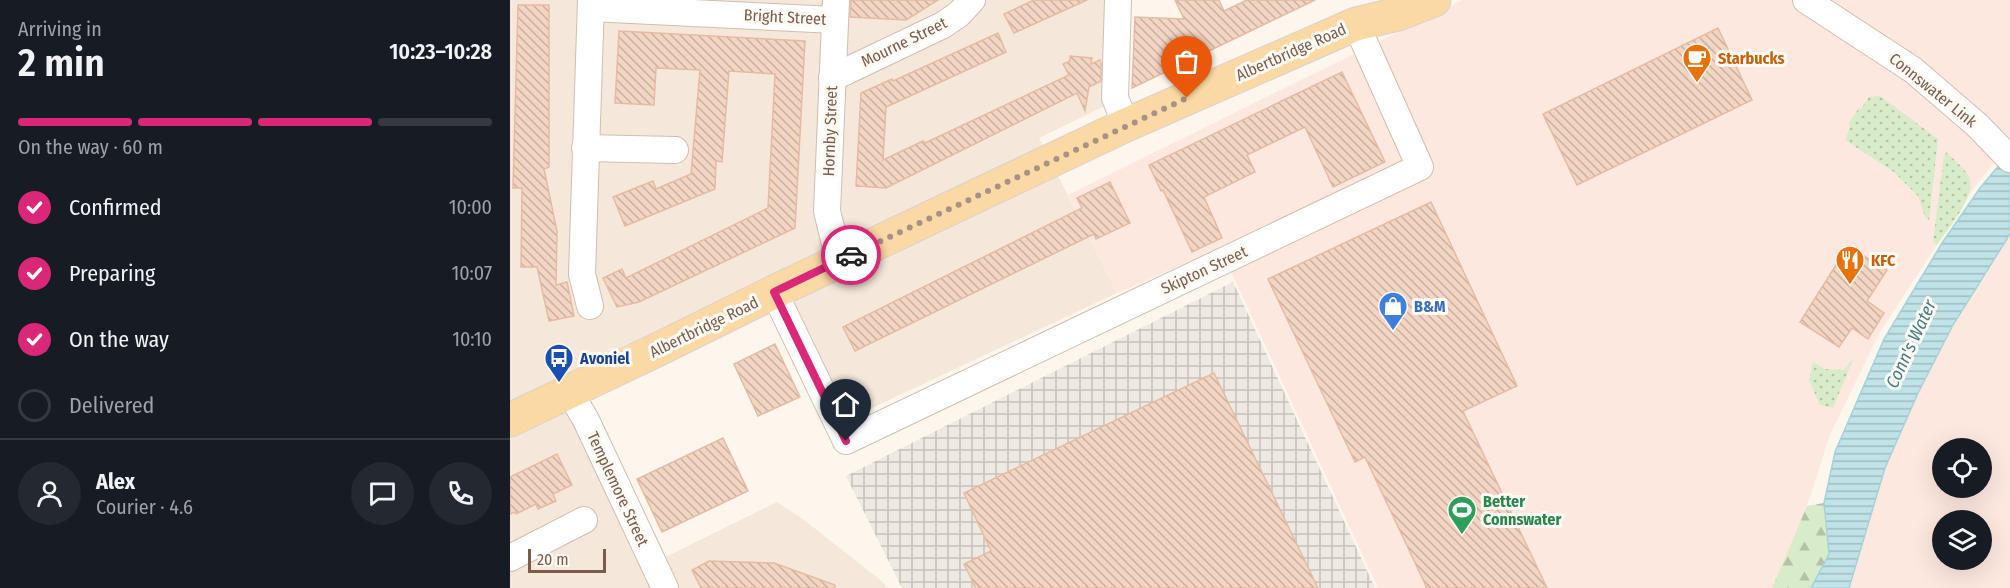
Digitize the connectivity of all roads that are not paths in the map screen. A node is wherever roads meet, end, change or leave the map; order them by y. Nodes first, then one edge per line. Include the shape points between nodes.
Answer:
1 (972, 0) edge
2 (1118, 0) edge
3 (1390, 0) edge
4 (1434, 0) edge
5 (1812, 3) edge
6 (591, 4) edge
7 (835, 10) edge
8 (1356, 24) junction
9 (832, 78) junction
10 (1126, 125) junction
11 (585, 148) junction
12 (675, 150) dead end
13 (2010, 159) edge
14 (839, 261) junction
15 (774, 292) junction
16 (590, 306) dead end
17 (570, 391) junction
18 (510, 420) edge
19 (584, 520) dead end
20 (510, 558) edge
21 (665, 588) edge

1 - 9 street, Mourne Street via 943,25
2 - 10 street via 1115,98
3 - 8 main road, Albertbridge Road
4 - 8 main road, Albertbridge Road
5 - 13 street, Connswater Link via 1913,70
6 - 7 street, Bright Street
6 - 11 street
7 - 9 street, Hornby Street
8 - 10 main road, Albertbridge Road
8 - 15 street, Skipton Street via 1420,167 846,441
9 - 14 street, Hornby Street via 826,211
10 - 14 main road, Albertbridge Road
11 - 12 street
11 - 16 street via 582,274
14 - 15 main road, Albertbridge Road
15 - 17 main road, Albertbridge Road
17 - 18 main road, Albertbridge Road
17 - 21 street, Templemore Street
19 - 20 street

